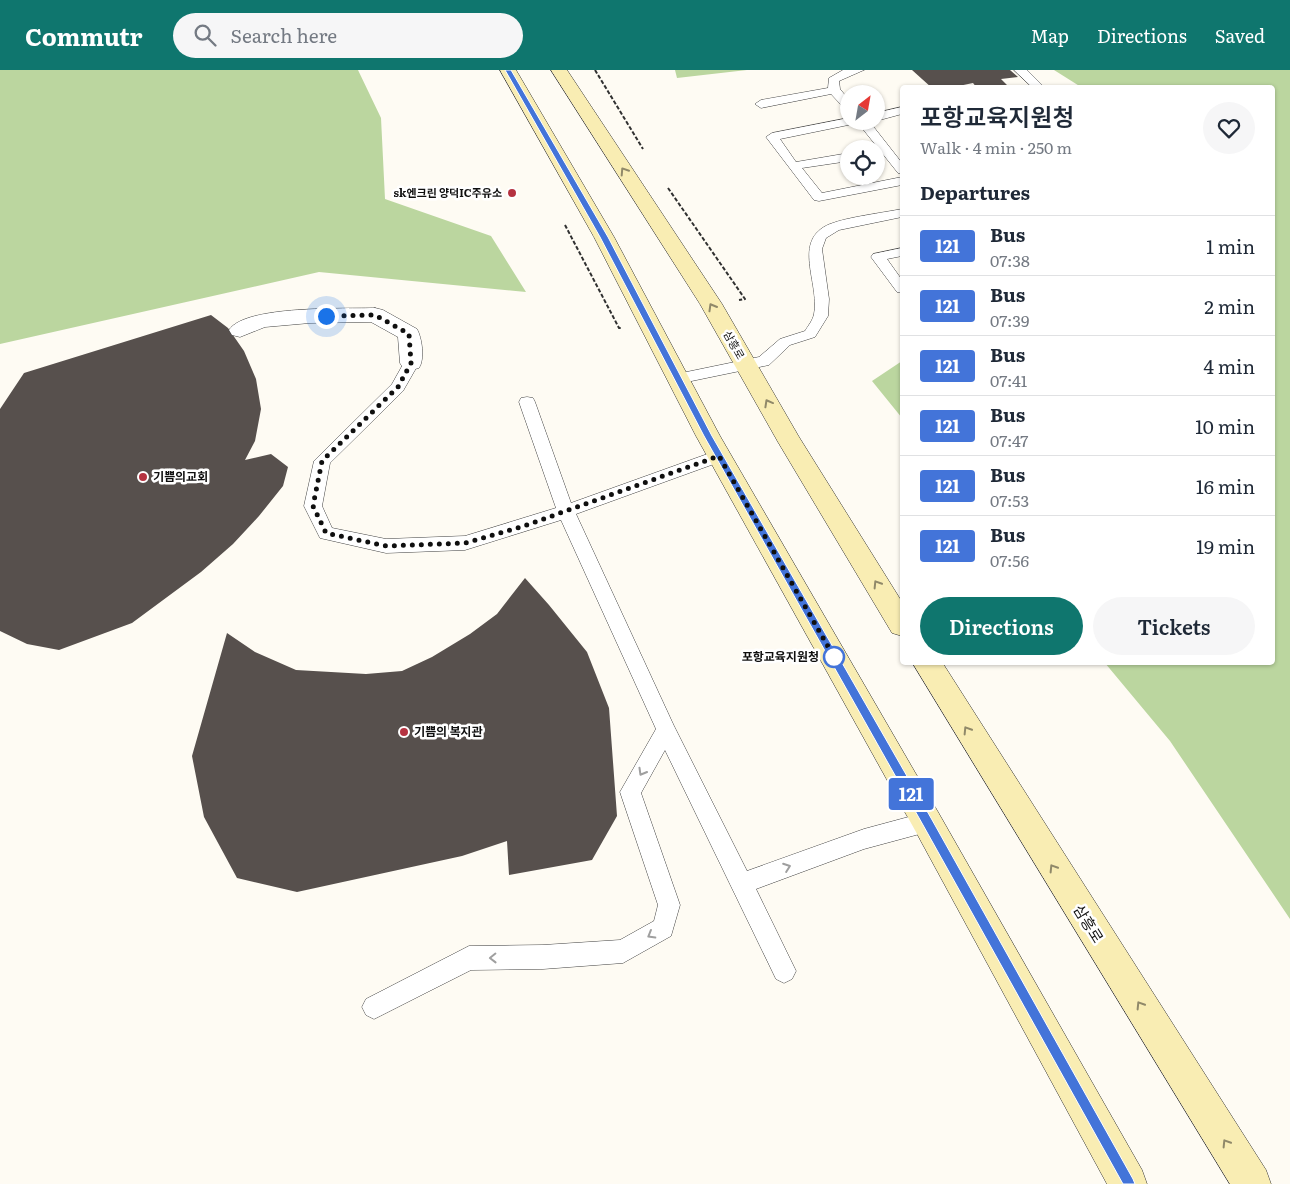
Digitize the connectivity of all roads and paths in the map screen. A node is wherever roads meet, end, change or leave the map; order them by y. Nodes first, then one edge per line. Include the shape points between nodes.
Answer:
1 (508, 70) edge
2 (558, 70) edge
3 (858, 70) edge
4 (1020, 70) edge
5 (1037, 85) edge
6 (834, 90) junction
7 (840, 97) edge
8 (761, 104) dead end
9 (900, 111) edge
10 (885, 115) edge
11 (840, 124) edge
12 (885, 155) edge
13 (840, 158) edge
14 (793, 166) junction
15 (900, 168) edge
16 (900, 181) edge
17 (900, 213) edge
18 (900, 252) edge
19 (900, 286) edge
20 (240, 330) dead end
21 (411, 363) joint
22 (745, 365) junction
23 (677, 379) junction
24 (527, 402) dead end
25 (719, 456) junction
26 (565, 510) junction
27 (900, 622) edge
28 (928, 665) edge
29 (666, 730) junction
30 (927, 822) junction
31 (741, 884) junction
32 (784, 971) dead end
33 (374, 1007) dead end
34 (1128, 1184) edge
35 (1252, 1184) edge

1 - 23 main road via 609,246
22 -> 2 main road, 삼흥로 via 711,304
3 - 6 lane via 833,80
4 - 5 lane
6 - 7 lane
6 - 8 lane
9 - 10 lane
11 - 14 lane via 772,137
12 - 15 lane
13 - 14 lane
14 - 16 lane via 820,197
17 - 22 lane via 835,227 820,236 815,248 821,316 810,334 785,342 764,361
18 - 19 lane via 878,257
20 - 21 street via 271,320 375,315 409,334
21 - 26 lane via 398,387 322,461 313,506 326,533 386,546 465,543
22 - 23 lane
27 -> 22 main road, 삼흥로
23 - 25 main road
24 - 26 lane
25 - 26 lane
25 - 30 main road
26 - 29 lane
35 -> 28 main road, 삼흥로
29 - 31 lane
29 -> 33 lane via 630,792 669,905 663,928 624,951 468,958
31 -> 30 lane via 864,839
30 - 34 main road
31 - 32 lane

